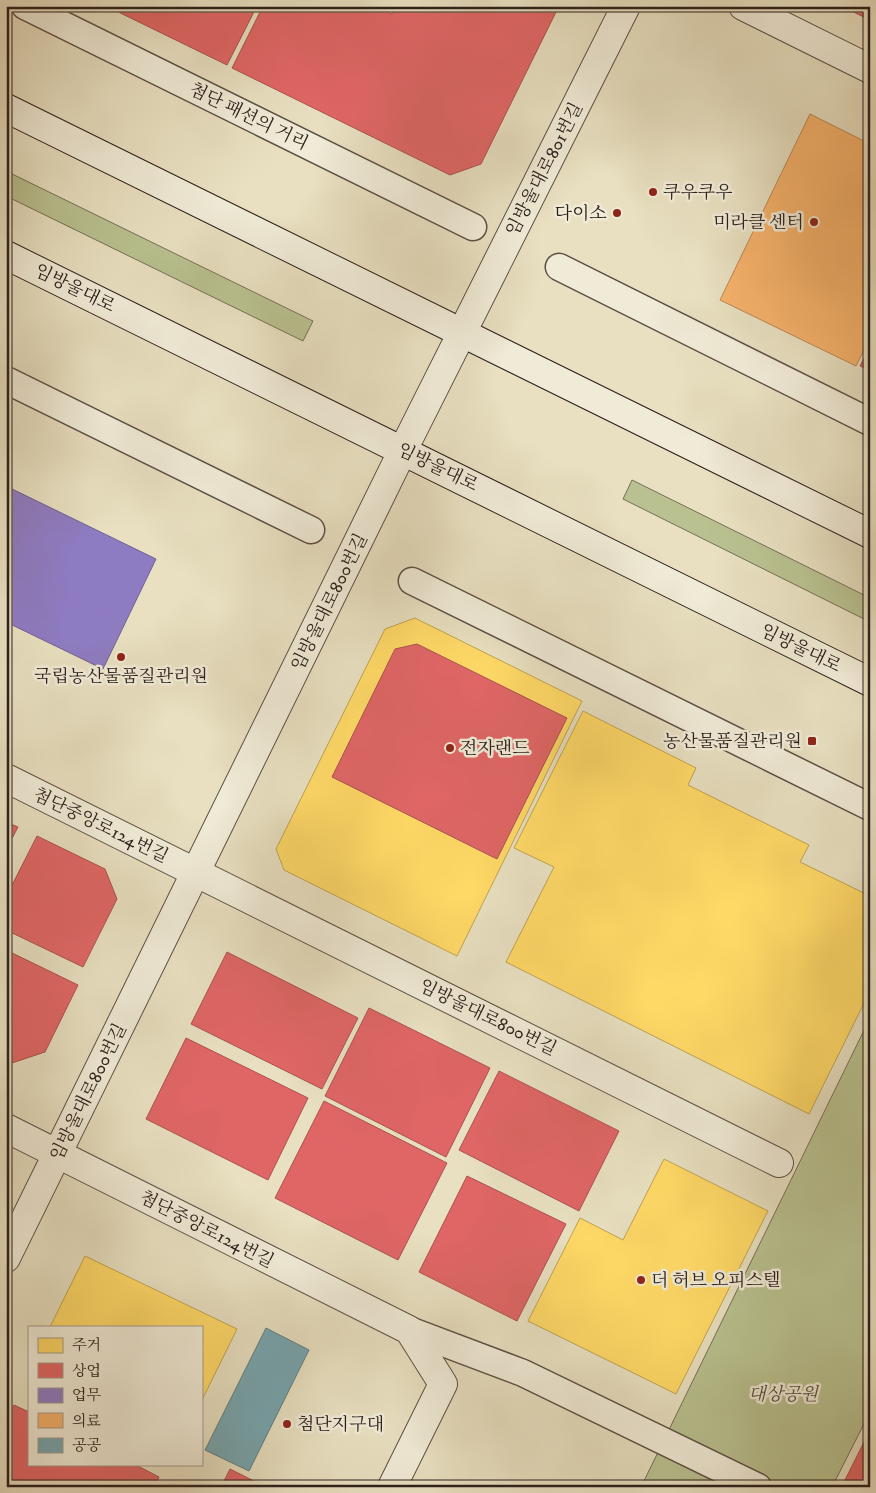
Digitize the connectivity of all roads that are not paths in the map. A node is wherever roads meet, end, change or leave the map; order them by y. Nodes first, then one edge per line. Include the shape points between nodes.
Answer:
1 (26, 6) edge
2 (626, 6) edge
3 (743, 6) edge
4 (870, 68) edge
5 (6, 108) edge
6 (473, 227) dead end
7 (6, 254) edge
8 (559, 267) dead end
9 (462, 332) junction
10 (6, 380) edge
11 (870, 422) edge
12 (403, 450) junction
13 (310, 530) dead end
14 (870, 534) edge
15 (412, 581) dead end
16 (870, 682) edge
17 (6, 778) edge
18 (870, 807) edge
19 (196, 872) junction
20 (6, 1128) edge
21 (57, 1154) junction
22 (779, 1163) dead end
23 (6, 1258) edge
24 (409, 1330) junction
25 (392, 1487) edge
26 (758, 1487) edge

1 - 6 street, 첨단 패션의 거리
2 - 9 street, 임방울대로801번길
3 - 4 street
5 - 9 street
7 - 12 street, 임방울대로
8 - 11 street
9 - 12 street, 임방울대로800번길
9 - 14 street
10 - 13 street
12 - 16 street, 임방울대로
12 - 19 street, 임방울대로800번길
15 - 18 street
17 - 19 street, 첨단중앙로124번길
19 - 21 street, 임방울대로800번길
19 - 22 street, 임방울대로800번길
20 - 21 street, 첨단중앙로124번길
21 - 23 street, 임방울대로800번길
21 - 24 street, 첨단중앙로124번길
24 - 25 street via 444,1384
24 - 26 street via 523,1373

